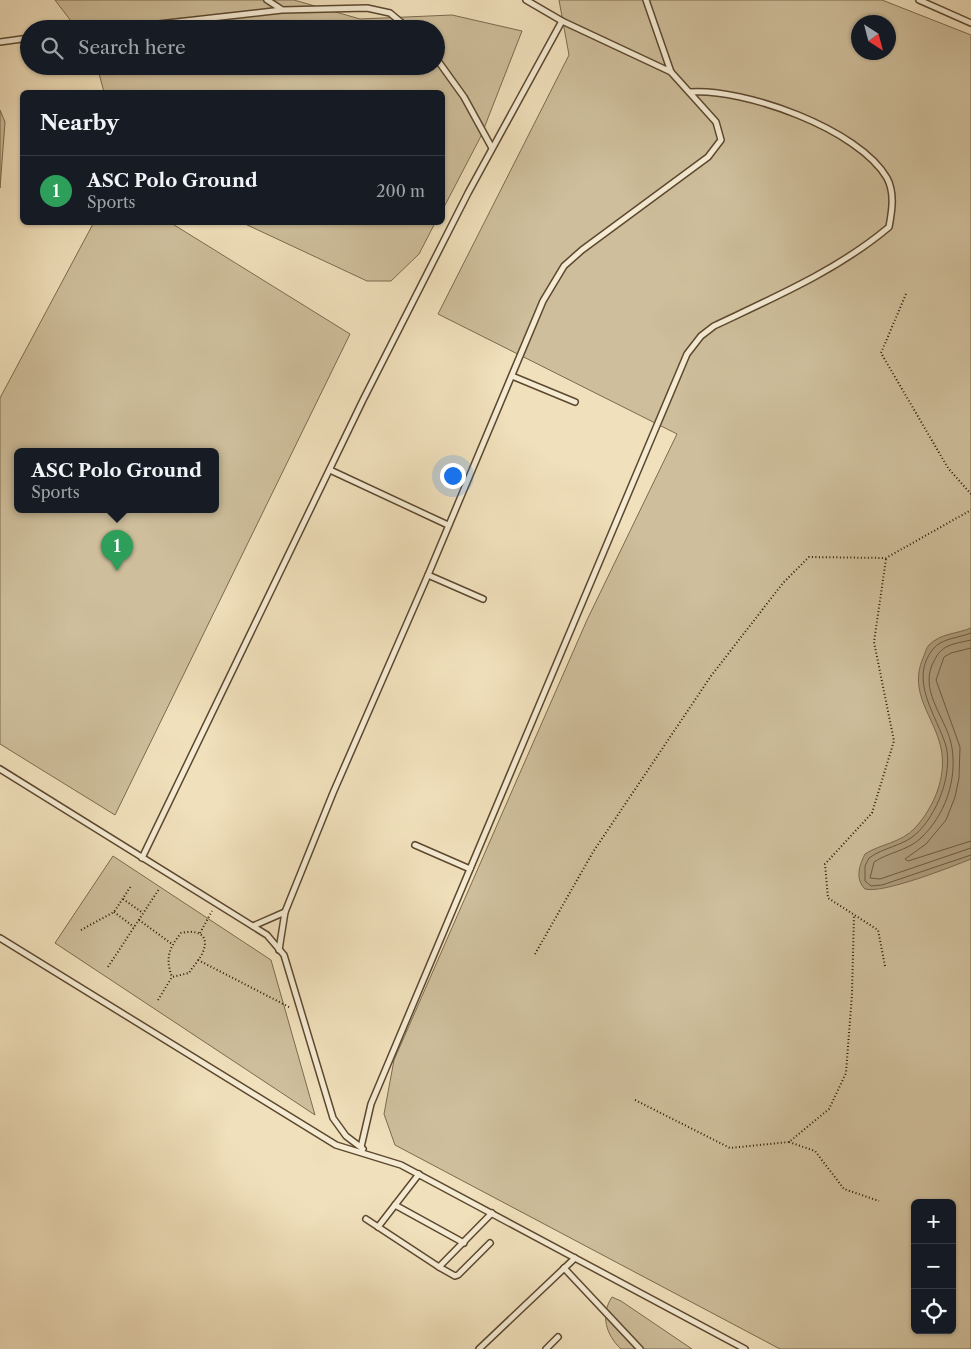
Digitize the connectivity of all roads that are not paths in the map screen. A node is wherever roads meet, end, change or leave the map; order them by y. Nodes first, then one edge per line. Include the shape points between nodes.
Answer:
1 (267, 0) edge
2 (526, 0) edge
3 (646, 0) edge
4 (918, 0) edge
5 (282, 10) junction
6 (194, 20) edge
7 (398, 20) edge
8 (562, 20) junction
9 (971, 22) edge
10 (20, 39) edge
11 (0, 42) edge
12 (445, 71) edge
13 (671, 72) junction
14 (690, 92) junction
15 (492, 148) junction
16 (512, 376) junction
17 (575, 402) dead end
18 (330, 470) junction
19 (448, 525) junction
20 (428, 575) junction
21 (483, 599) dead end
22 (0, 769) edge
23 (415, 844) dead end
24 (142, 858) junction
25 (470, 869) junction
26 (285, 912) junction
27 (253, 926) junction
28 (0, 938) edge
29 (279, 950) junction
30 (361, 1147) junction
31 (369, 1155) junction
32 (418, 1174) junction
33 (395, 1204) junction
34 (492, 1213) junction
35 (366, 1219) dead end
36 (378, 1227) junction
37 (464, 1242) junction
38 (490, 1243) dead end
39 (575, 1258) junction
40 (439, 1267) junction
41 (564, 1268) junction
42 (558, 1337) dead end
43 (479, 1349) edge
44 (546, 1349) edge
45 (640, 1349) edge
46 (746, 1349) edge

1 - 5 lane
2 - 8 lane
3 - 13 lane
4 - 9 lane
5 - 6 lane
5 - 7 lane via 367,8 390,13
8 - 13 lane
8 - 15 lane
10 - 11 lane
12 - 15 lane via 464,97
13 - 14 lane
14 - 16 lane via 716,122 721,140 716,149 564,266 543,301
14 - 25 lane via 726,93 785,110 832,131 872,159 888,179 893,203 890,227 867,246 811,279 714,326 687,354
15 - 18 lane
16 - 17 lane
16 - 19 lane
18 - 19 lane
18 - 24 lane
19 - 20 lane
20 - 21 lane
20 - 26 lane
22 - 24 lane
23 - 25 lane
24 - 27 lane
25 - 30 lane via 371,1104
26 - 27 lane
26 - 29 lane
27 - 29 lane via 267,935
28 - 31 lane via 336,1145
29 - 30 lane via 284,955 333,1118 342,1132
30 - 31 lane
31 - 32 lane via 400,1164
32 - 33 lane
32 - 34 lane
33 - 36 lane
33 - 37 lane
34 - 37 lane
34 - 39 lane
35 - 36 lane
36 - 40 lane
37 - 40 lane
38 - 40 lane via 458,1275
39 - 41 lane
39 - 46 lane
41 - 43 lane
41 - 45 lane
42 - 44 lane

